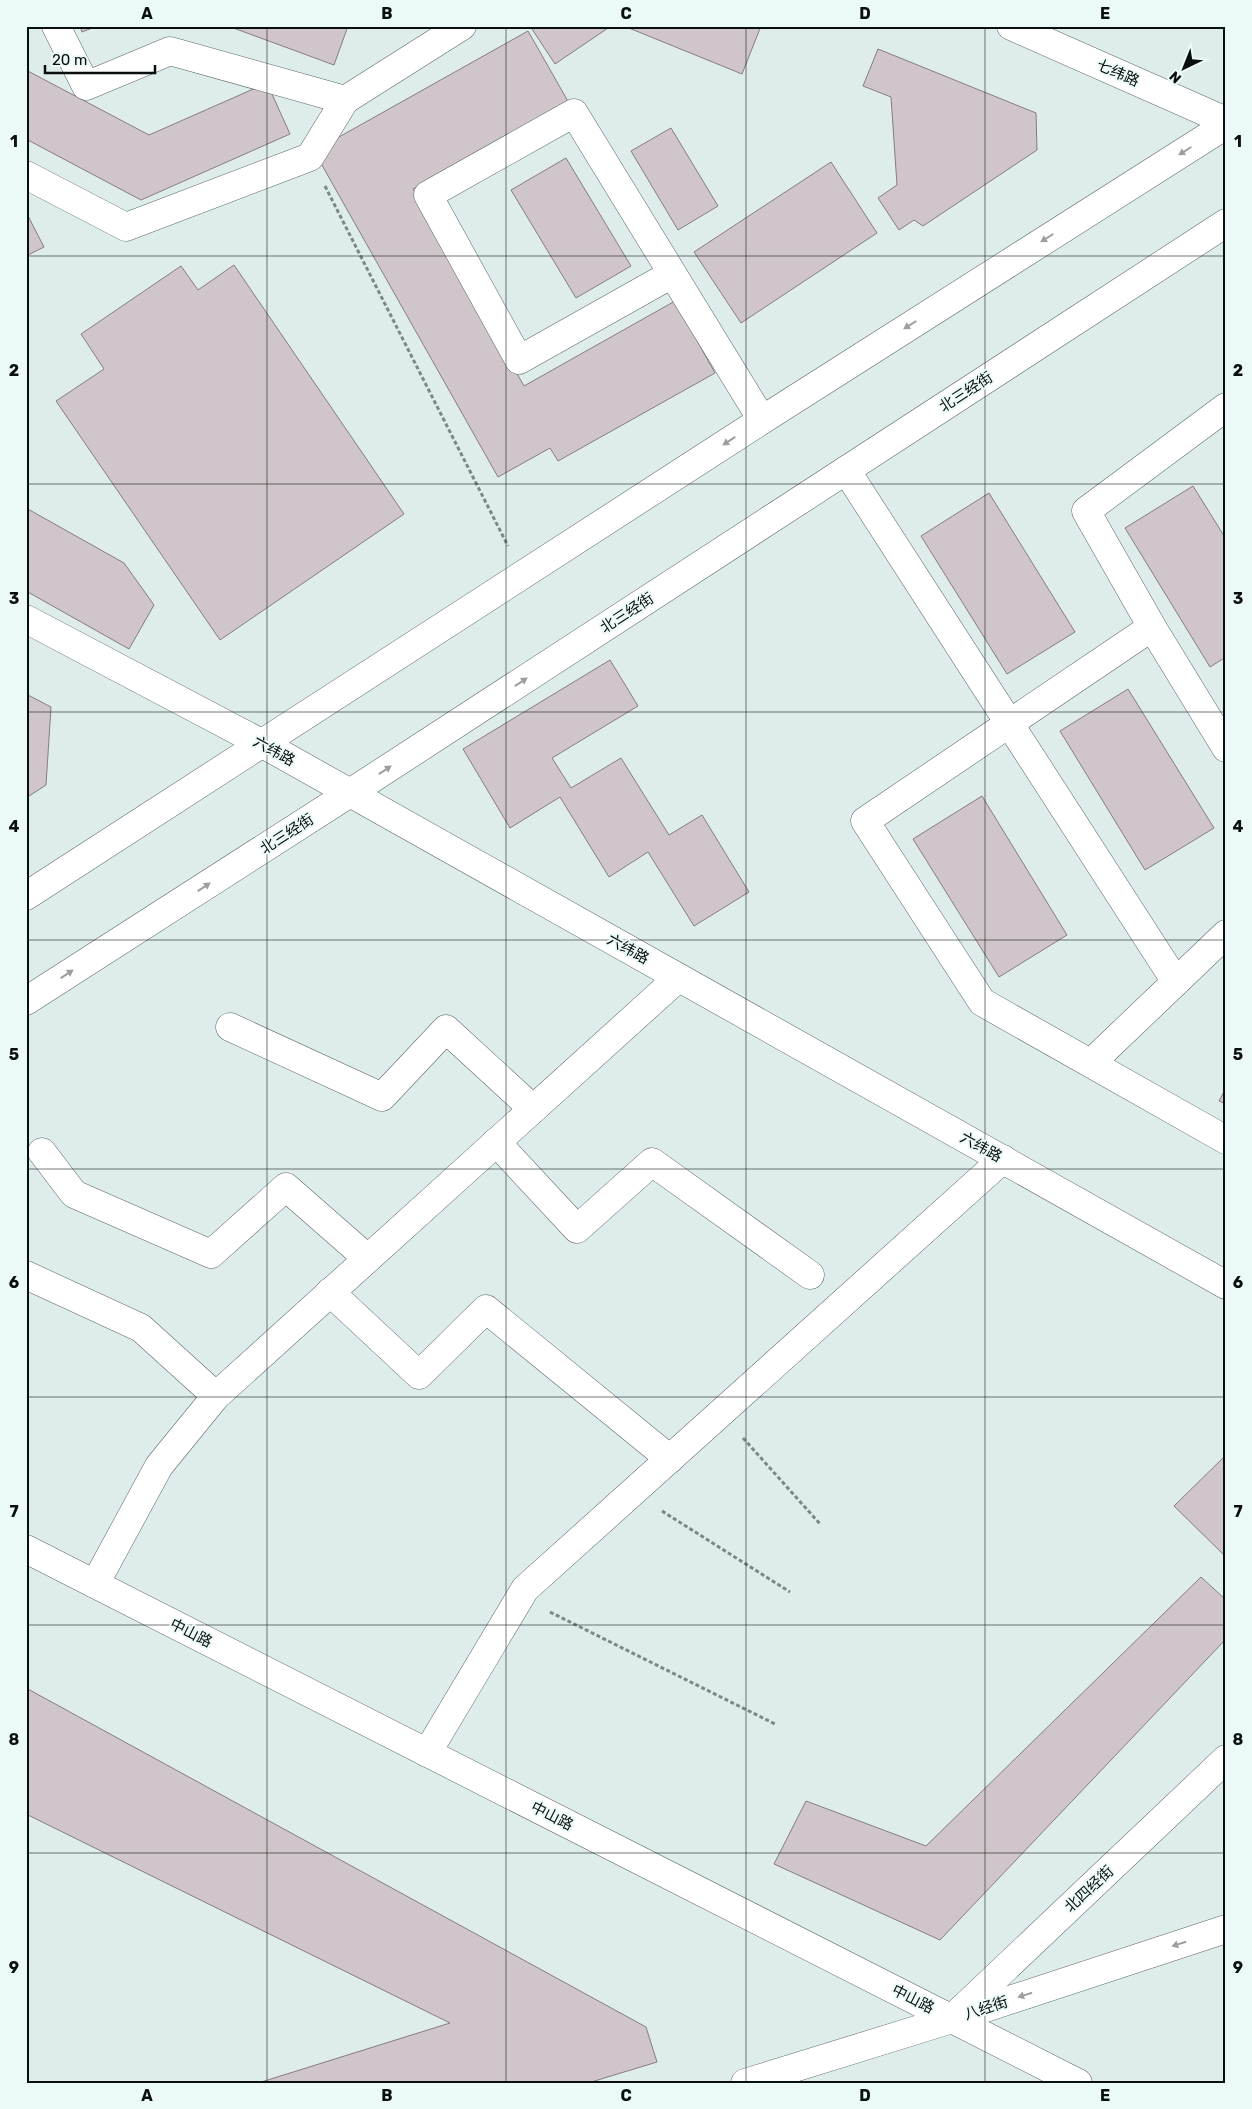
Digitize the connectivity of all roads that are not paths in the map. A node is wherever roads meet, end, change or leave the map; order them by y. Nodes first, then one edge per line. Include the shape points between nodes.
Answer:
1 (56, 26) edge
2 (462, 26) edge
3 (1011, 26) edge
4 (345, 100) junction
5 (1226, 121) edge
6 (1226, 125) edge
7 (26, 175) edge
8 (1226, 223) edge
9 (672, 274) junction
10 (1226, 407) edge
11 (762, 420) junction
12 (846, 470) junction
13 (26, 619) edge
14 (1152, 627) junction
15 (1010, 724) junction
16 (263, 744) junction
17 (1226, 748) edge
18 (350, 793) junction
19 (26, 896) edge
20 (1226, 934) edge
21 (678, 978) junction
22 (1176, 982) junction
23 (26, 1000) edge
24 (230, 1027) dead end
25 (1091, 1063) junction
26 (533, 1109) junction
27 (1226, 1140) edge
28 (496, 1142) junction
29 (42, 1152) dead end
30 (1003, 1159) junction
31 (368, 1258) junction
32 (26, 1275) edge
33 (810, 1275) dead end
34 (1226, 1285) edge
35 (330, 1292) junction
36 (216, 1396) junction
37 (670, 1458) junction
38 (26, 1549) edge
39 (95, 1584) junction
40 (428, 1753) junction
41 (1226, 1759) edge
42 (1226, 1929) edge
43 (952, 2019) junction
44 (745, 2083) edge
45 (1078, 2083) edge

1 - 4 street via 86,86 170,50
2 - 4 street
3 - 5 street, 七纬路
4 - 7 street via 310,156 126,227
6 -> 11 street
8 - 12 street, 北三经街
9 - 9 street via 574,114 428,195 519,360
9 - 11 street
10 - 14 street via 1086,511
11 -> 16 street
12 - 15 street
18 -> 12 street, 北三经街
13 - 16 street, 六纬路
14 - 15 street
14 - 17 street
15 - 22 street
15 - 25 street via 865,821 982,1002
16 - 18 street, 六纬路
16 - 19 street
18 - 21 street, 六纬路
23 -> 18 street, 北三经街
20 - 22 street
21 - 26 street
21 - 30 street, 六纬路
22 - 25 street
24 - 26 street via 382,1097 446,1029
25 - 27 street
26 - 28 street
28 - 31 street
28 - 33 street via 577,1229 652,1162
29 - 31 street via 74,1194 211,1254 286,1187
30 - 34 street, 六纬路
30 - 37 street
31 - 35 street
32 - 36 street via 141,1328
35 - 36 street
35 - 37 street via 419,1375 486,1309
36 - 39 street via 159,1466
37 - 40 street via 525,1588
38 - 39 street, 中山路
39 - 40 street, 中山路
40 - 43 street, 中山路
41 - 43 street, 北四经街
42 -> 43 street, 八经街
43 - 44 street, 八经街
43 - 45 street, 中山路

